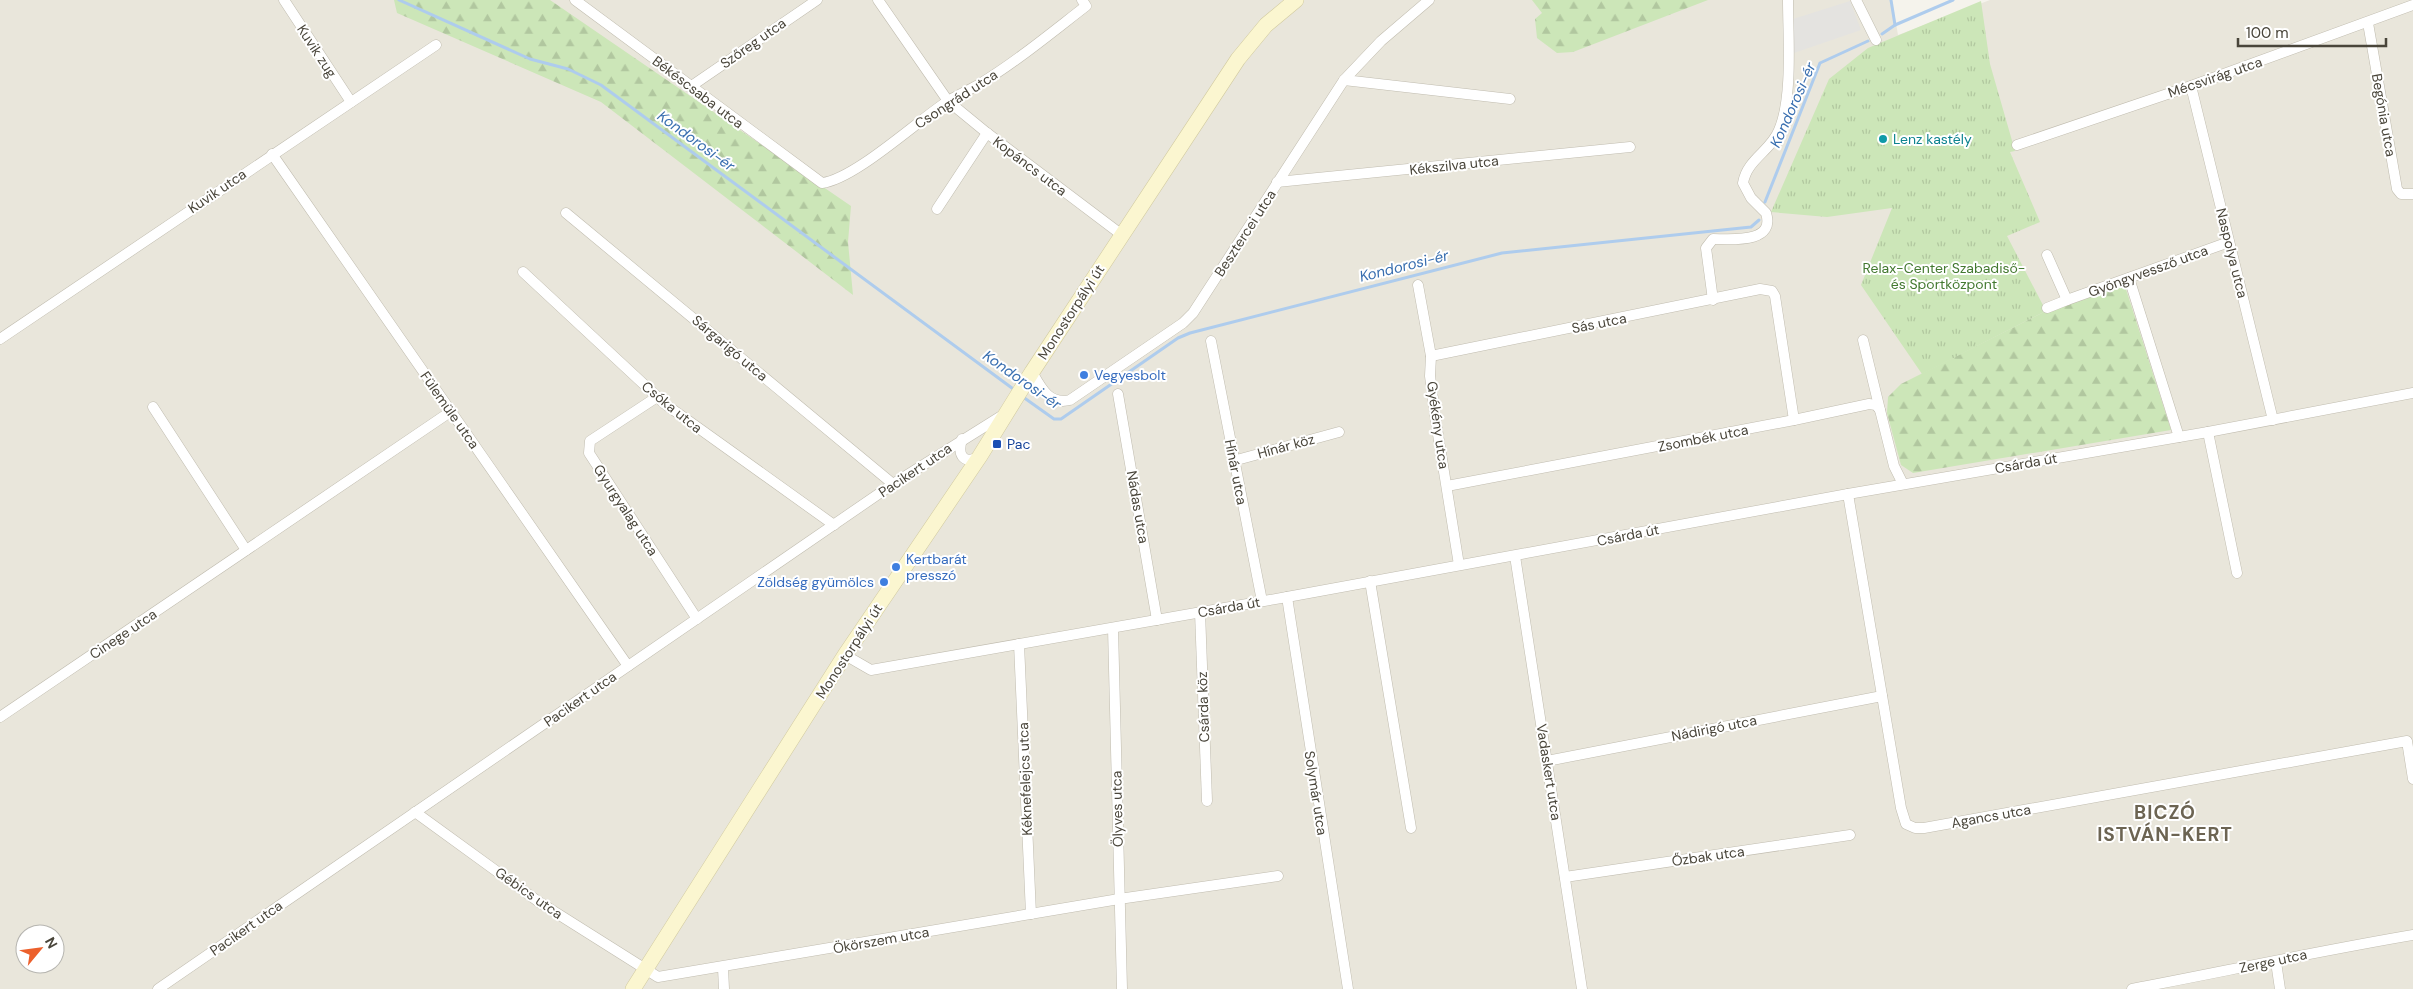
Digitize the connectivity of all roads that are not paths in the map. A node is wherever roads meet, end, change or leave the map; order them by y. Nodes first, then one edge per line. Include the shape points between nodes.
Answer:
1 (284, 0) edge
2 (575, 0) edge
3 (816, 0) edge
4 (878, 0) edge
5 (1296, 0) edge
6 (1429, 0) edge
7 (1788, 0) edge
8 (1856, 0) edge
9 (1084, 3) edge
10 (2408, 4) edge
11 (2368, 23) junction
12 (1876, 40) dead end
13 (436, 45) dead end
14 (1344, 80) junction
15 (2191, 86) junction
16 (690, 87) junction
17 (945, 97) junction
18 (1510, 100) dead end
19 (351, 102) junction
20 (987, 134) junction
21 (2017, 145) dead end
22 (1630, 147) dead end
23 (272, 154) junction
24 (1278, 182) junction
25 (822, 183) joint
26 (2413, 194) edge
27 (937, 209) dead end
28 (566, 213) dead end
29 (1122, 235) junction
30 (2230, 242) junction
31 (2047, 255) dead end
32 (524, 272) dead end
33 (2129, 278) junction
34 (1418, 285) dead end
35 (1714, 300) junction
36 (2067, 300) junction
37 (2047, 308) dead end
38 (0, 338) edge
39 (1863, 340) dead end
40 (1210, 341) dead end
41 (1431, 356) junction
42 (1032, 372) junction
43 (2413, 393) edge
44 (1118, 394) dead end
45 (656, 397) junction
46 (153, 407) dead end
47 (1880, 410) junction
48 (450, 412) junction
49 (1006, 414) junction
50 (1794, 420) junction
51 (2273, 420) junction
52 (1339, 432) dead end
53 (2208, 432) junction
54 (2179, 437) junction
55 (962, 439) junction
56 (980, 456) junction
57 (1233, 461) junction
58 (893, 484) junction
59 (1903, 484) junction
60 (1447, 486) junction
61 (1848, 494) junction
62 (834, 525) junction
63 (246, 550) junction
64 (1515, 556) junction
65 (1458, 565) junction
66 (2237, 573) dead end
67 (1370, 581) junction
68 (1287, 597) junction
69 (1262, 602) junction
70 (1200, 612) junction
71 (697, 619) junction
72 (1157, 620) junction
73 (1113, 628) junction
74 (1019, 644) junction
75 (845, 655) junction
76 (628, 666) junction
77 (1882, 696) junction
78 (0, 717) edge
79 (1547, 761) junction
80 (2413, 778) edge
81 (1207, 801) dead end
82 (415, 812) junction
83 (1411, 828) dead end
84 (1850, 835) dead end
85 (1278, 876) dead end
86 (1566, 877) junction
87 (1119, 899) junction
88 (1031, 914) junction
89 (2413, 935) edge
90 (2276, 962) junction
91 (723, 968) junction
92 (646, 970) junction
93 (2143, 988) edge
94 (158, 989) edge
95 (633, 989) edge
96 (724, 989) edge
97 (1122, 989) edge
98 (1348, 989) edge
99 (1582, 989) edge
100 (2132, 989) edge
101 (2280, 989) edge

1 - 19 street, Kuvik zug
2 - 16 street, Békéscsaba utca
3 - 16 street, Szőreg utca
4 - 17 street, Kopáncs utca
5 - 29 street, Monostorpályi út via 1266,25 1243,53
6 - 14 street, Besztercei utca via 1381,41
7 - 35 street via 1784,116 1773,143 1757,155 1743,183 1751,198 1766,213 1767,224 1764,230 1750,239 1713,239 1709,243 1706,248
8 - 12 street
9 - 17 street, Csongrád utca via 987,79
10 - 11 street, Mécsvirág utca
11 - 15 street, Mécsvirág utca
11 - 26 street, Begónia utca via 2397,189 2401,194
13 - 19 street, Kuvik utca
14 - 18 street
14 - 24 street, Besztercei utca
15 - 21 street, Mécsvirág utca
15 - 30 street, Naspolya utca
16 - 25 street, Békéscsaba utca
17 - 20 street, Kopáncs utca
17 - 25 street, Csongrád utca via 867,161 834,182
19 - 23 street, Kuvik utca
20 - 27 street
20 - 29 street, Kopáncs utca
22 - 24 street, Kékszilva utca
23 - 38 street, Kuvik utca
23 - 48 street, Fülemüle utca
24 - 42 street, Besztercei utca via 1193,313 1182,323 1070,400 1053,400
28 - 58 street, Sárgarigó utca
29 - 42 street, Monostorpályi út
30 - 33 street, Gyöngyvessző utca
30 - 51 street, Naspolya utca
31 - 36 street
32 - 45 street, Csóka utca
33 - 36 street, Gyöngyvessző utca
33 - 54 street
34 - 41 street, Gyékény utca
35 - 41 street, Sás utca
35 - 50 street, Sás utca via 1760,289 1776,296
36 - 37 street, Gyöngyvessző utca
39 - 47 street
40 - 57 street, Hínár utca
41 - 60 street, Gyékény utca via 1430,376
42 - 49 street, Monostorpályi út
43 - 51 street, Csárda út
44 - 72 street, Nádas utca
45 - 62 street, Csóka utca
45 - 71 street, Gyurgyalag utca via 590,441 590,454
46 - 63 street
47 - 50 street, Zsombék utca via 1876,404 1869,404
47 - 59 street via 1894,466
48 - 63 street, Cinege utca
48 - 76 street, Fülemüle utca
49 - 55 street, Pacikert utca
49 - 56 street, Monostorpályi út
50 - 60 street, Zsombék utca
51 - 53 street, Csárda út
52 - 57 street, Hínár köz
53 - 54 street, Csárda út
53 - 66 street
54 - 59 street, Csárda út
55 - 56 street via 959,449 962,456 972,460
55 - 58 street, Pacikert utca
56 - 75 street, Monostorpályi út
57 - 69 street, Hínár utca
58 - 62 street, Pacikert utca
59 - 61 street, Csárda út
60 - 65 street, Gyékény utca
61 - 64 street, Csárda út
61 - 77 street, Agancs utca
62 - 71 street, Pacikert utca
63 - 78 street, Cinege utca
64 - 65 street, Csárda út
64 - 79 street, Vadaskert utca
65 - 67 street, Csárda út
67 - 68 street, Csárda út
67 - 83 street
68 - 69 street, Csárda út
68 - 98 street, Solymár utca
69 - 70 street, Csárda út
70 - 72 street, Csárda út
70 - 81 street, Csárda köz
71 - 76 street, Pacikert utca
72 - 73 street, Csárda út
73 - 74 street, Csárda út
73 - 87 street, Ölyves utca
74 - 75 street, Csárda út via 871,670
74 - 88 street, Kéknefelejcs utca
75 - 92 street, Monostorpályi út
76 - 82 street, Pacikert utca
77 - 79 street, Nádirigó utca
77 - 80 street, Agancs utca via 1903,817 1906,824 1915,828 2407,741
79 - 86 street, Vadaskert utca
82 - 92 street, Gébics utca via 539,902
82 - 94 street, Pacikert utca
84 - 86 street, Őzbak utca
85 - 87 street, Ökörszem utca
86 - 99 street, Vadaskert utca
87 - 88 street, Ökörszem utca
87 - 97 street, Ölyves utca
88 - 91 street, Ökörszem utca
89 - 90 street, Zerge utca via 2321,950
90 - 93 street, Zerge utca
90 - 101 street
91 - 92 street, Ökörszem utca via 658,978
91 - 96 street
92 - 95 street, Monostorpályi út
93 - 100 street, Zerge utca

